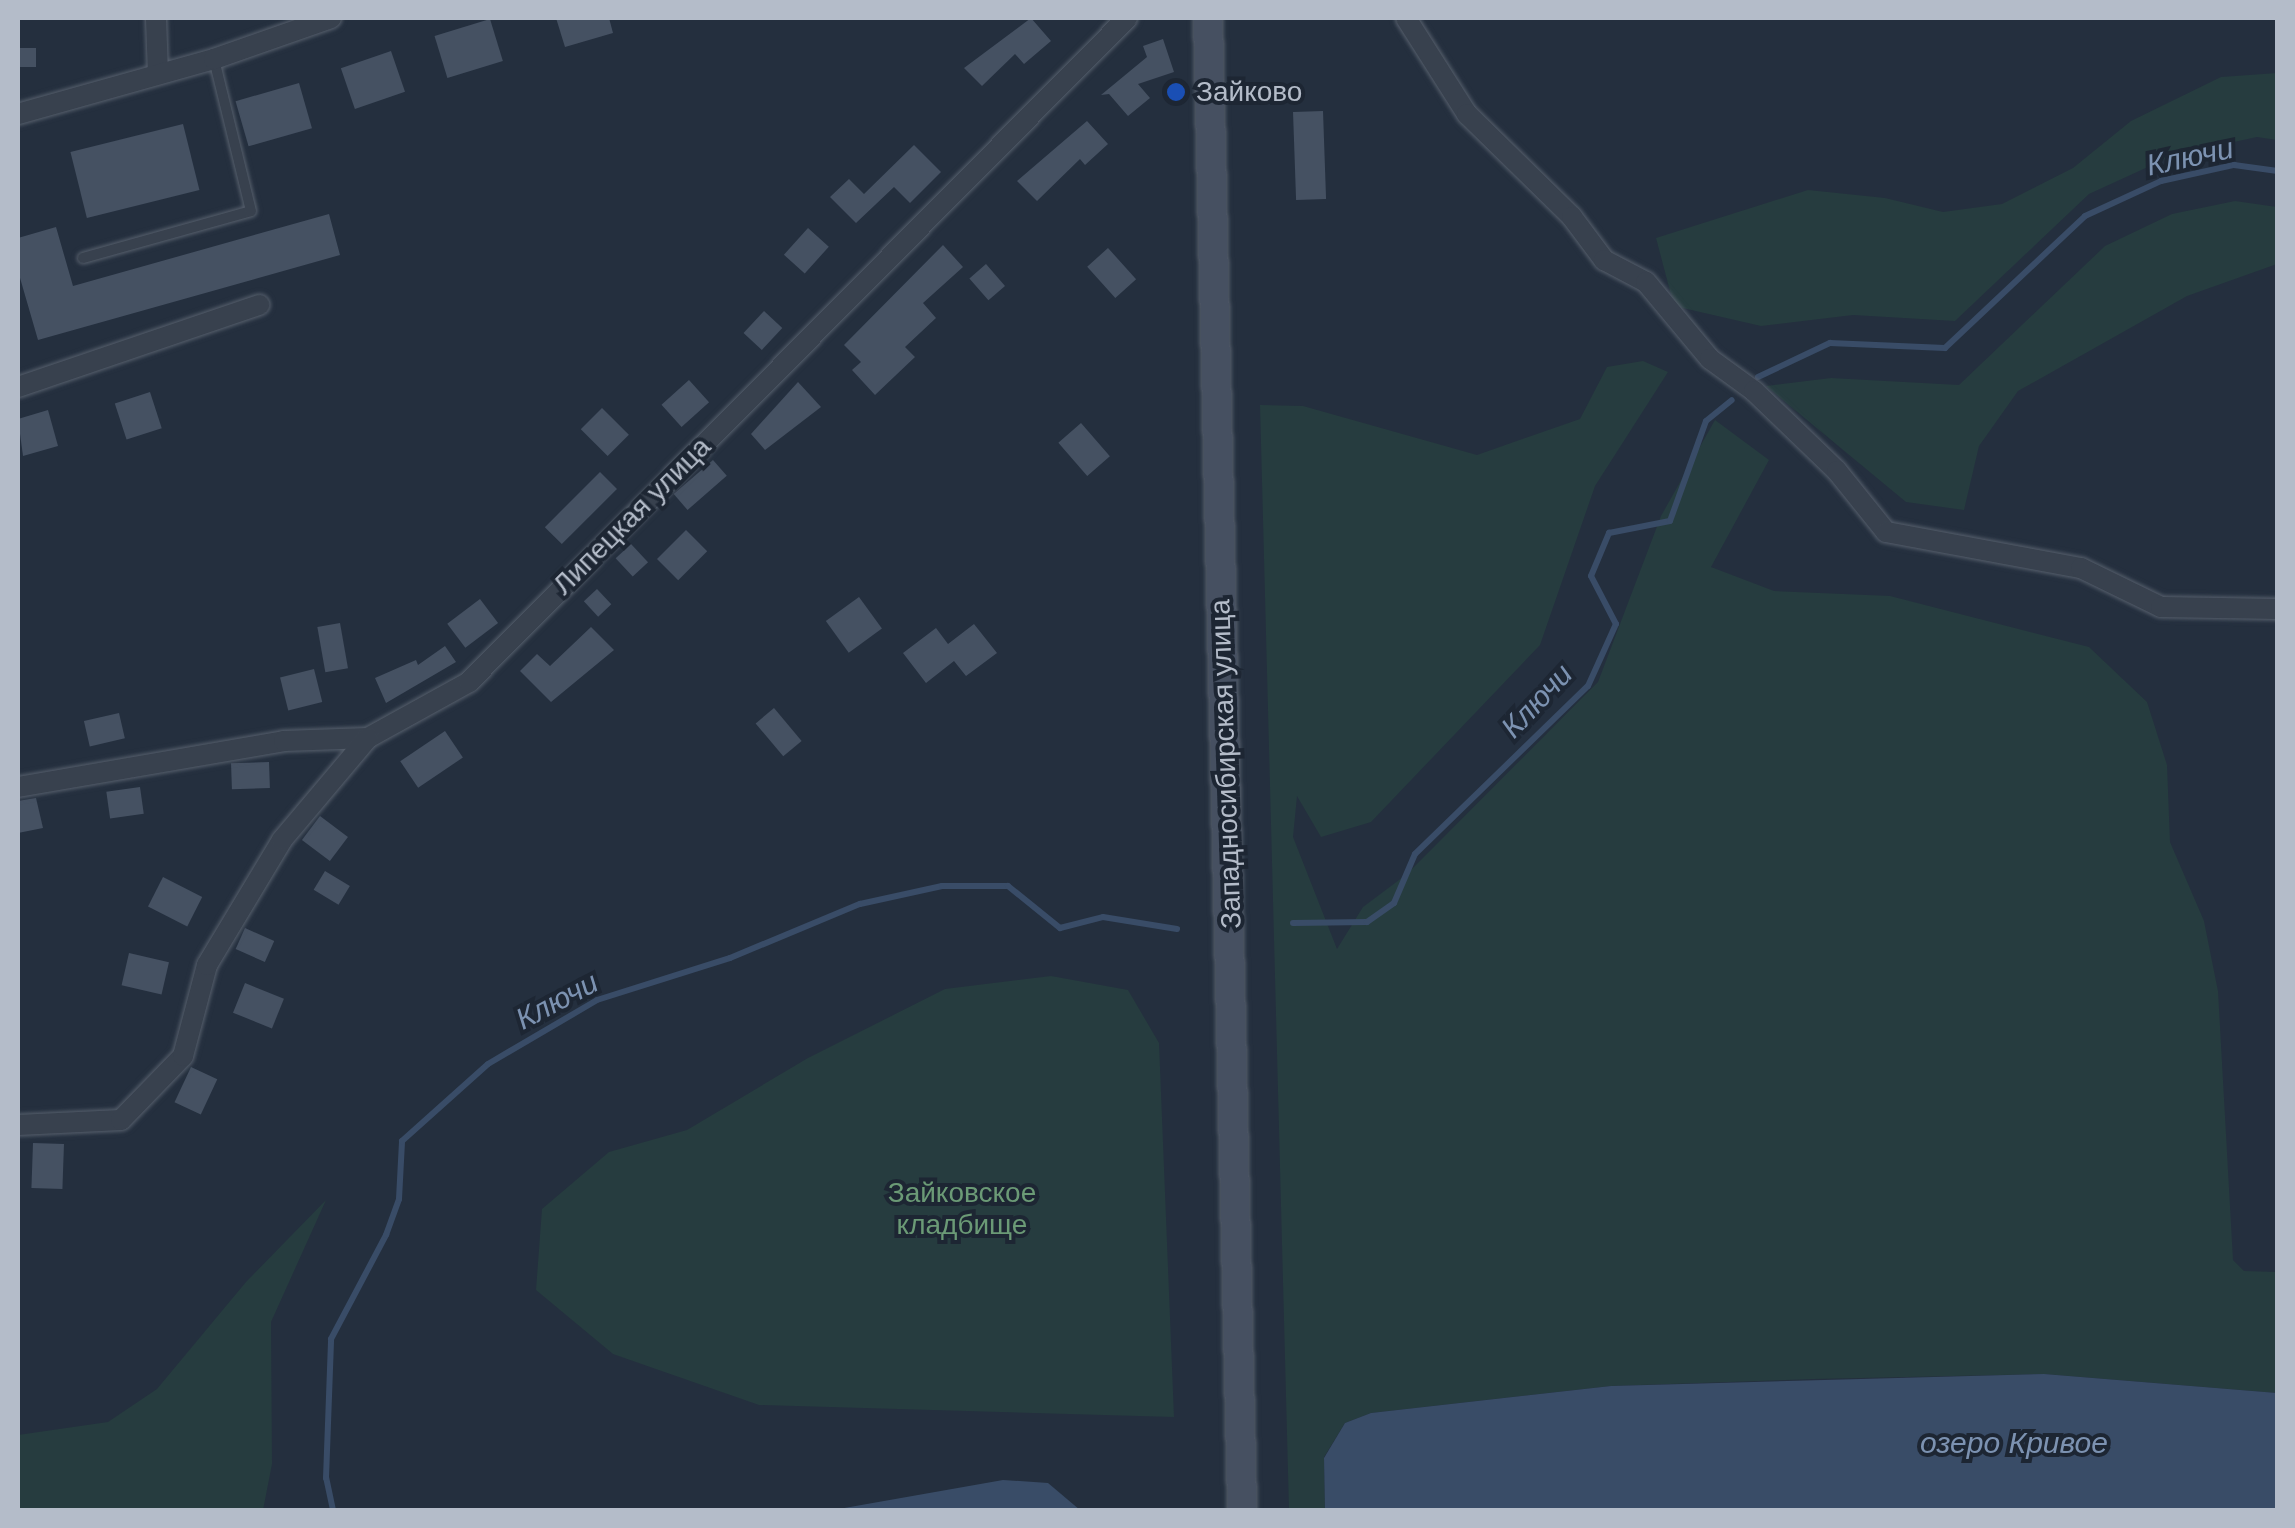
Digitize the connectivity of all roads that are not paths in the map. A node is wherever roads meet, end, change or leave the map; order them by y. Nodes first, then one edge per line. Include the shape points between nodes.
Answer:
1 (156, 18) edge
2 (330, 18) edge
3 (1127, 18) edge
4 (1208, 18) edge
5 (1406, 18) edge
6 (214, 59) junction
7 (158, 74) junction
8 (18, 114) edge
9 (83, 258) dead end
10 (259, 305) dead end
11 (18, 387) edge
12 (2278, 610) edge
13 (368, 738) junction
14 (18, 787) edge
15 (18, 1126) edge
16 (1242, 1510) edge

1 - 7 street
2 - 6 street
3 - 13 street, Липецкая улица via 469,682
4 - 16 main road, Западносибирская улица
5 - 12 street via 1467,114 1572,217 1604,260 1646,282 1710,360 1754,391 1837,471 1886,532 2081,568 2161,607
6 - 7 street
6 - 9 lane via 251,211
7 - 8 street
10 - 11 street
13 - 14 street, Липецкая улица via 284,741 79,771
13 - 15 street via 282,840 207,965 183,1056 121,1120

